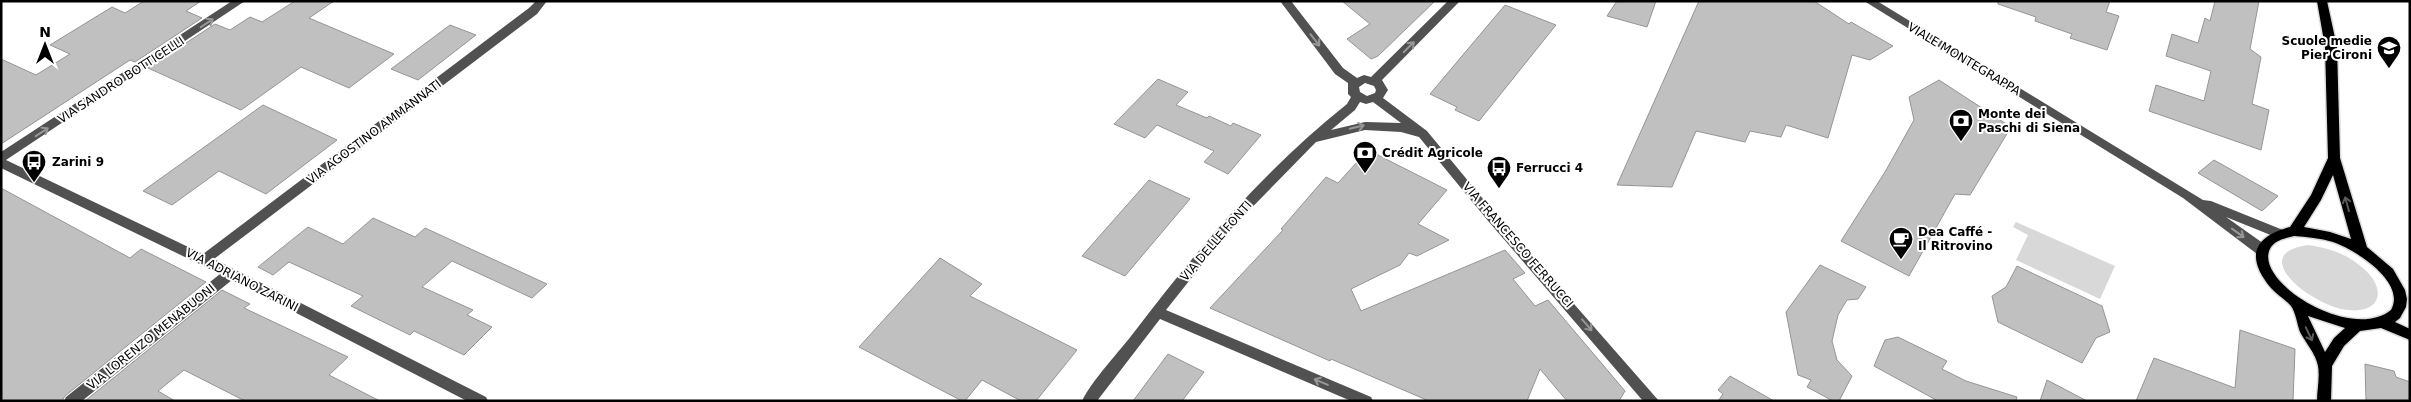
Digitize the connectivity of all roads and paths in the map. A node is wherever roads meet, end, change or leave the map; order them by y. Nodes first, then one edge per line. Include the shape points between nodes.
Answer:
1 (240, 1) edge
2 (542, 1) edge
3 (1285, 1) edge
4 (1455, 1) edge
5 (1869, 1) edge
6 (2322, 1) edge
7 (1374, 81) junction
8 (1355, 82) junction
9 (1357, 97) junction
10 (1375, 98) junction
11 (1422, 134) junction
12 (1310, 140) junction
13 (1, 158) edge
14 (2334, 158) junction
15 (1, 163) edge
16 (2187, 195) junction
17 (2294, 231) junction
18 (2278, 233) junction
19 (2262, 250) junction
20 (2361, 250) junction
21 (204, 260) junction
22 (230, 274) junction
23 (2398, 290) junction
24 (2296, 302) junction
25 (2410, 303) edge
26 (1158, 312) junction
27 (2383, 323) junction
28 (2357, 325) junction
29 (2410, 334) edge
30 (2325, 365) junction
31 (1650, 400) edge
32 (71, 401) edge
33 (481, 401) edge
34 (1089, 401) edge
35 (1366, 401) edge
36 (2324, 401) edge

13 -> 1 street, VIA SANDRO BOTTICELLI
2 - 21 street, VIA AGOSTINO AMMANNATI via 534,11
3 -> 8 street via 1339,70
7 -> 4 street
5 - 16 street, VIALE MONTEGRAPPA
6 - 14 main road via 2330,47
7 - 8 street via 1364,79
7 - 10 street via 1382,90
8 - 9 street via 1352,91
9 - 10 street
9 - 12 street, VIA DELLE FONTI via 1351,107
10 - 11 street, VIA FRANCESCO FERRUCCI
12 -> 11 street via 1369,124 1397,126
11 -> 31 street, VIA FRANCESCO FERRUCCI
12 - 26 street, VIA DELLE FONTI via 1224,229
14 - 17 main road via 2316,197
20 -> 14 main road
15 - 21 street, VIA ADRIANO ZARINI
16 - 18 street
16 -> 19 street
17 - 18 main road
17 - 20 main road via 2331,237
18 - 19 main road
19 - 24 main road via 2262,262 2268,275
20 - 23 main road via 2389,274
21 - 22 street, VIA ADRIANO ZARINI
22 - 32 street, VIA LORENZO MENABUONI
22 - 33 street, VIA ADRIANO ZARINI
23 - 25 main road
23 - 27 main road via 2398,310 2395,316
24 - 28 main road via 2336,321
24 -> 30 main road
26 - 34 street, VIA DELLE FONTI
35 -> 26 street
27 - 28 main road
27 - 29 main road
28 - 30 main road via 2339,342
30 - 36 main road

